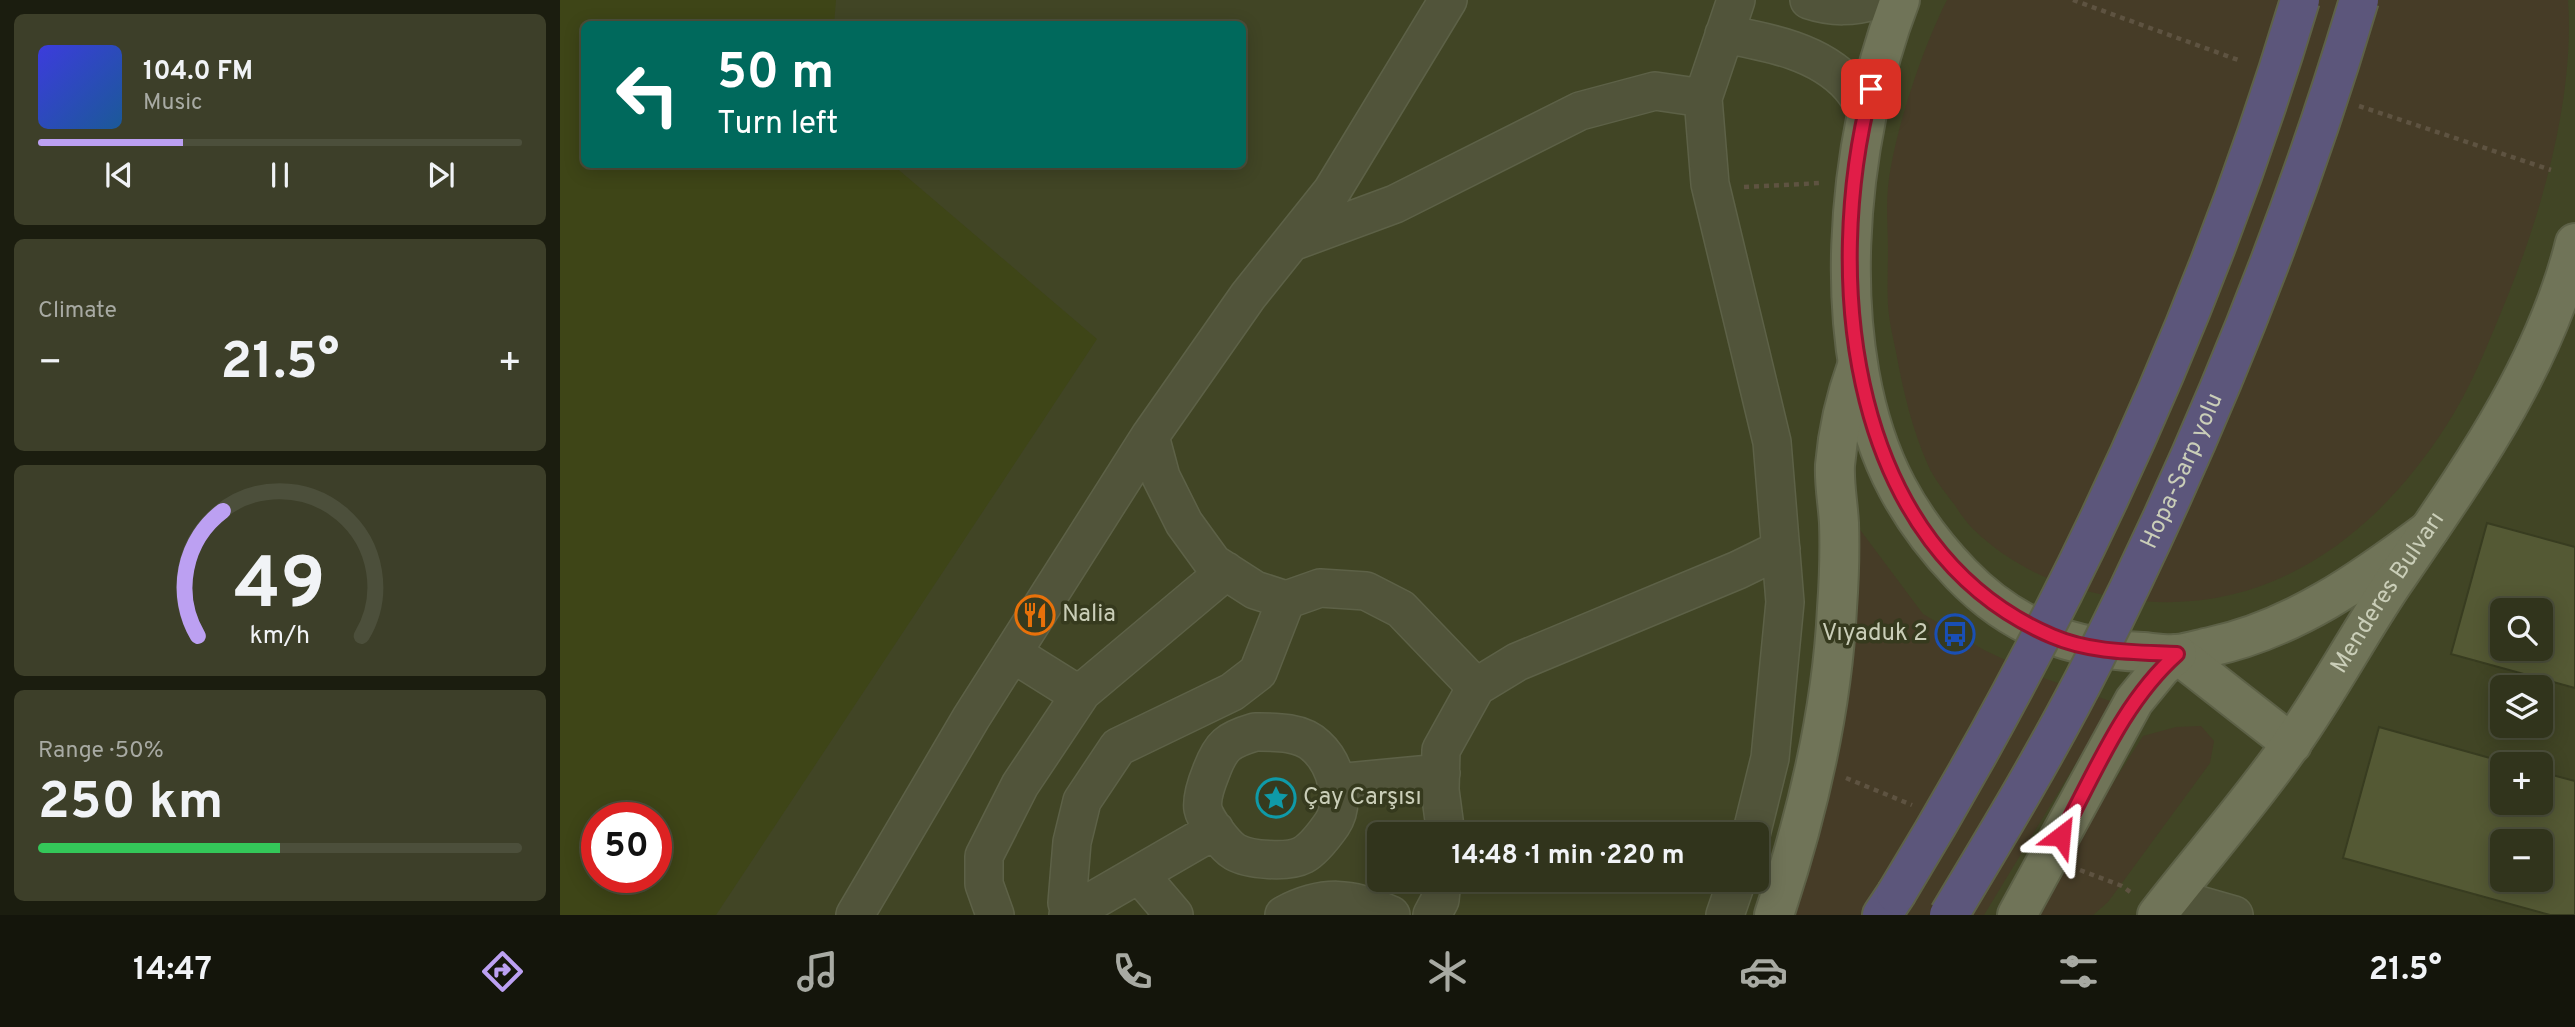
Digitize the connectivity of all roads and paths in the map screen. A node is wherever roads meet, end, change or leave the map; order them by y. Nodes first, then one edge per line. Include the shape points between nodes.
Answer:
1 (1448, 0) edge
2 (1736, 0) edge
3 (1809, 0) edge
4 (1877, 0) edge
5 (1900, 0) edge
6 (2073, 0) edge
7 (2300, 0) edge
8 (2359, 0) edge
9 (1724, 34) junction
10 (2241, 61) dead end
11 (1703, 99) junction
12 (2355, 105) dead end
13 (1866, 109) junction
14 (2551, 170) dead end
15 (1821, 183) dead end
16 (1736, 188) dead end
17 (1291, 242) junction
18 (2575, 243) edge
19 (1858, 361) junction
20 (1150, 436) junction
21 (2429, 530) junction
22 (1782, 549) junction
23 (1226, 571) junction
24 (1286, 600) junction
25 (1013, 653) junction
26 (2177, 654) junction
27 (1476, 687) junction
28 (1082, 692) junction
29 (2291, 744) junction
30 (1441, 773) junction
31 (1336, 783) junction
32 (1444, 822) edge
33 (1754, 822) edge
34 (1215, 830) junction
35 (1140, 875) junction
36 (1441, 892) edge
37 (1733, 892) edge
38 (1889, 904) edge
39 (2164, 906) edge
40 (860, 914) edge
41 (995, 915) edge
42 (1069, 915) edge
43 (1174, 915) edge
44 (1284, 915) edge
45 (1391, 915) edge
46 (1432, 915) edge
47 (1725, 915) edge
48 (1774, 915) edge
49 (1949, 915) edge
50 (2017, 915) edge
51 (2234, 915) edge

1 - 17 street via 1332,191
2 - 9 street
3 - 4 street via 1844,7
5 - 13 main road
6 - 10 path
7 - 38 highway, bridge via 2242,173 2174,352 2101,514 1952,802
8 - 49 highway, Hopa-Sarp yolu, bridge via 2297,190 2225,375 2156,531 2092,664
9 - 11 street
9 - 13 street via 1815,60 1850,86
11 - 17 street via 1656,90 1580,111 1395,204
11 - 22 street via 1710,184 1772,442
12 - 14 path
13 - 19 main road via 1850,259
15 - 16 path
17 - 20 street
18 - 21 main road, Menderes Bulvarı via 2532,359 2509,404
19 - 26 main road via 1867,405 1896,486 1931,539 1976,590 2012,617 2078,645
19 - 48 main road via 1845,399 1836,457 1837,609 1830,689 1796,850
20 - 23 street via 1161,477 1184,523 1213,563
20 - 25 street
21 - 26 main road via 2316,608 2236,641
21 - 29 main road, Menderes Bulvarı
22 - 27 street via 1517,662
22 - 33 street via 1785,602 1770,758
23 - 24 street via 1255,590
23 - 28 street
24 - 27 street via 1320,587 1366,592 1401,609
24 - 42 street via 1258,672 1232,692 1118,747 1082,801 1072,842
25 - 28 street
25 - 40 street
26 - 29 main road
26 - 50 main road via 2134,701
27 - 30 street via 1441,750
28 - 41 street via 1020,785 984,856 984,884
29 - 39 main road, Menderes Bulvarı
30 - 31 street
30 - 32 street
31 - 34 street via 1338,816 1303,855 1257,859 1234,851
31 - 34 street via 1316,744 1285,732 1255,732 1232,739 1217,754 1206,787 1203,808
34 - 35 street
35 - 42 street
35 - 43 street
36 - 46 street
37 - 47 street
39 - 51 street
44 - 45 street via 1330,899 1365,903

